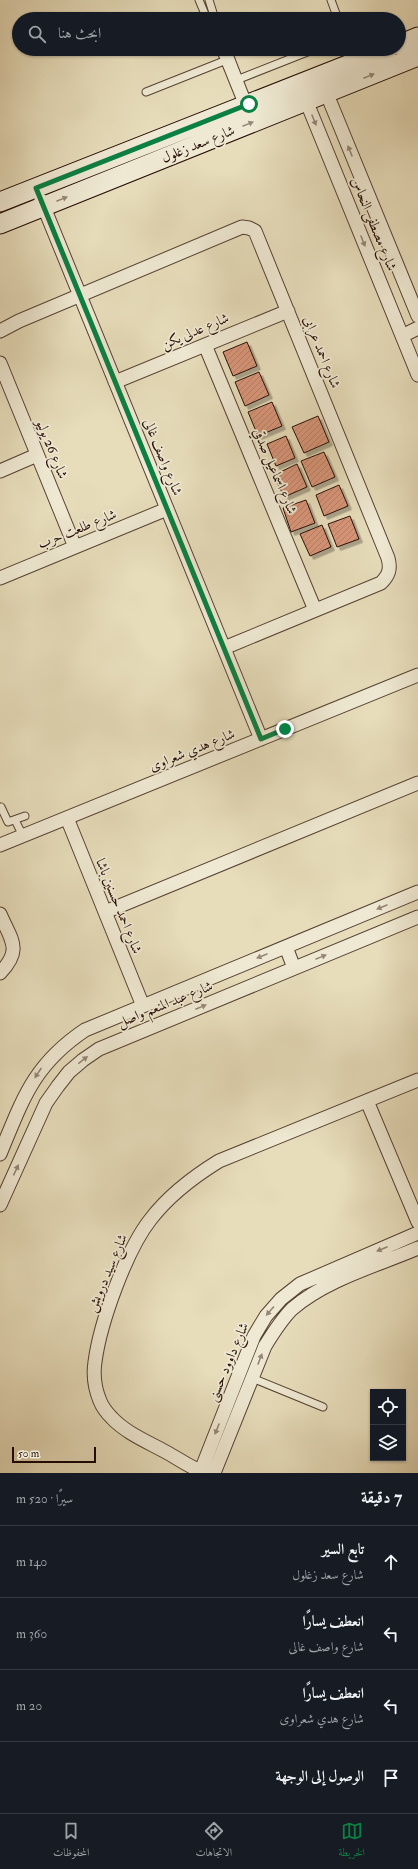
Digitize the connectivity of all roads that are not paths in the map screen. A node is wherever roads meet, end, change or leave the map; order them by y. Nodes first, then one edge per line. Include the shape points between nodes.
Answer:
1 (199, 0) edge
2 (209, 0) edge
3 (330, 0) edge
4 (204, 12) edge
5 (213, 12) edge
6 (335, 12) edge
7 (418, 37) edge
8 (406, 41) edge
9 (222, 56) edge
10 (230, 56) edge
11 (297, 56) edge
12 (352, 56) edge
13 (418, 56) edge
14 (224, 61) junction
15 (239, 79) junction
16 (323, 85) junction
17 (146, 92) dead end
18 (303, 92) junction
19 (246, 106) junction
20 (36, 188) junction
21 (0, 202) edge
22 (44, 206) junction
23 (0, 224) edge
24 (80, 296) junction
25 (288, 311) junction
26 (418, 316) edge
27 (418, 328) edge
28 (0, 331) edge
29 (402, 336) junction
30 (205, 345) junction
31 (0, 363) edge
32 (418, 375) edge
33 (115, 382) junction
34 (38, 455) junction
35 (0, 471) edge
36 (167, 509) junction
37 (75, 547) junction
38 (0, 578) edge
39 (315, 610) junction
40 (224, 648) junction
41 (418, 675) edge
42 (261, 739) junction
43 (418, 783) edge
44 (1, 807) edge
45 (25, 816) dead end
46 (67, 818) junction
47 (15, 820) junction
48 (23, 836) junction
49 (0, 845) edge
50 (418, 892) edge
51 (105, 912) junction
52 (0, 914) edge
53 (418, 917) edge
54 (286, 946) junction
55 (294, 968) junction
56 (0, 973) edge
57 (143, 1006) junction
58 (418, 1080) edge
59 (367, 1101) junction
60 (0, 1154) edge
61 (4, 1185) edge
62 (0, 1205) edge
63 (418, 1222) edge
64 (418, 1233) edge
65 (418, 1248) edge
66 (252, 1378) junction
67 (323, 1407) dead end
68 (202, 1472) edge
69 (214, 1473) edge

1 - 4 lane
2 - 5 lane
3 - 6 lane
7 - 8 street
9 - 14 lane
10 - 15 lane
11 - 15 lane
12 - 16 street, شارع سعد زغلول
16 -> 13 street, شارع سعد زغلول
14 - 17 lane
14 - 19 lane
15 - 19 lane
16 - 18 street, شارع سعد زغلول
26 -> 16 street, شارع مصطفى النحاس
18 - 19 street, شارع سعد زغلول
22 -> 18 street, شارع سعد زغلول
18 -> 29 street, شارع مصطفى النحاس
19 - 20 street, شارع سعد زغلول
20 - 21 street, شارع سعد زغلول
20 - 22 street, شارع واصف غالى
22 - 23 street, شارع سعد زغلول
22 - 24 street, شارع واصف غالى
24 - 25 street, شارع احمد عرابى via 242,227 255,231
24 - 28 street, شارع احمد عرابى
24 - 33 street, شارع واصف غالى
25 - 30 street, شارع عدلى يكن
25 - 39 street, شارع احمد عرابى via 390,567 388,576 381,583
27 - 29 street
29 - 32 street, شارع مصطفى النحاس
30 - 33 street, شارع عدلى يكن
30 - 39 street, شارع اسماعيل صدقي
31 - 34 street, شارع 26 يوليو
33 - 36 street, شارع واصف غالى
34 - 35 street
34 - 37 street, شارع 26 يوليو
36 - 37 street, شارع طلعت حرب
36 - 40 street, شارع واصف غالى
37 - 38 street, شارع طلعت حرب
39 - 40 street, شارع احمد عرابى
40 - 42 street, شارع واصف غالى
41 - 42 street, شارع هدي شعراوى
42 - 46 street, شارع هدي شعراوى
43 - 51 street
44 - 47 lane via 7,821
45 - 47 lane
46 - 48 street, شارع هدي شعراوى
46 - 51 street, شارع احمد حسنين باشا
47 - 48 lane
48 - 49 street, شارع هدي شعراوى
50 -> 54 street, شارع عبد المنعم واصل
51 - 57 street, شارع احمد حسنين باشا
52 - 56 street via 14,948 13,957
55 -> 53 street, شارع عبد المنعم واصل
54 - 55 street
54 -> 57 street, شارع عبد المنعم واصل
61 -> 55 street, شارع عبد المنعم واصل via 46,1103 69,1072 83,1060 116,1042
57 -> 60 street, شارع عبد المنعم واصل via 85,1030 52,1056 38,1072 25,1095
58 - 59 street, شارع سيد درويش
59 - 63 street
59 - 68 street, شارع سيد درويش via 219,1161 193,1177 170,1197 150,1220 128,1257 102,1326 94,1363 94,1383 100,1402 112,1418 128,1430
61 - 62 street, شارع عبد المنعم واصل
64 -> 68 street, شارع داوود حسنى via 300,1284 281,1298 254,1336
66 -> 65 street, شارع داوود حسنى via 276,1327 308,1297 332,1284
66 - 67 lane
66 - 69 street, شارع داوود حسنى

